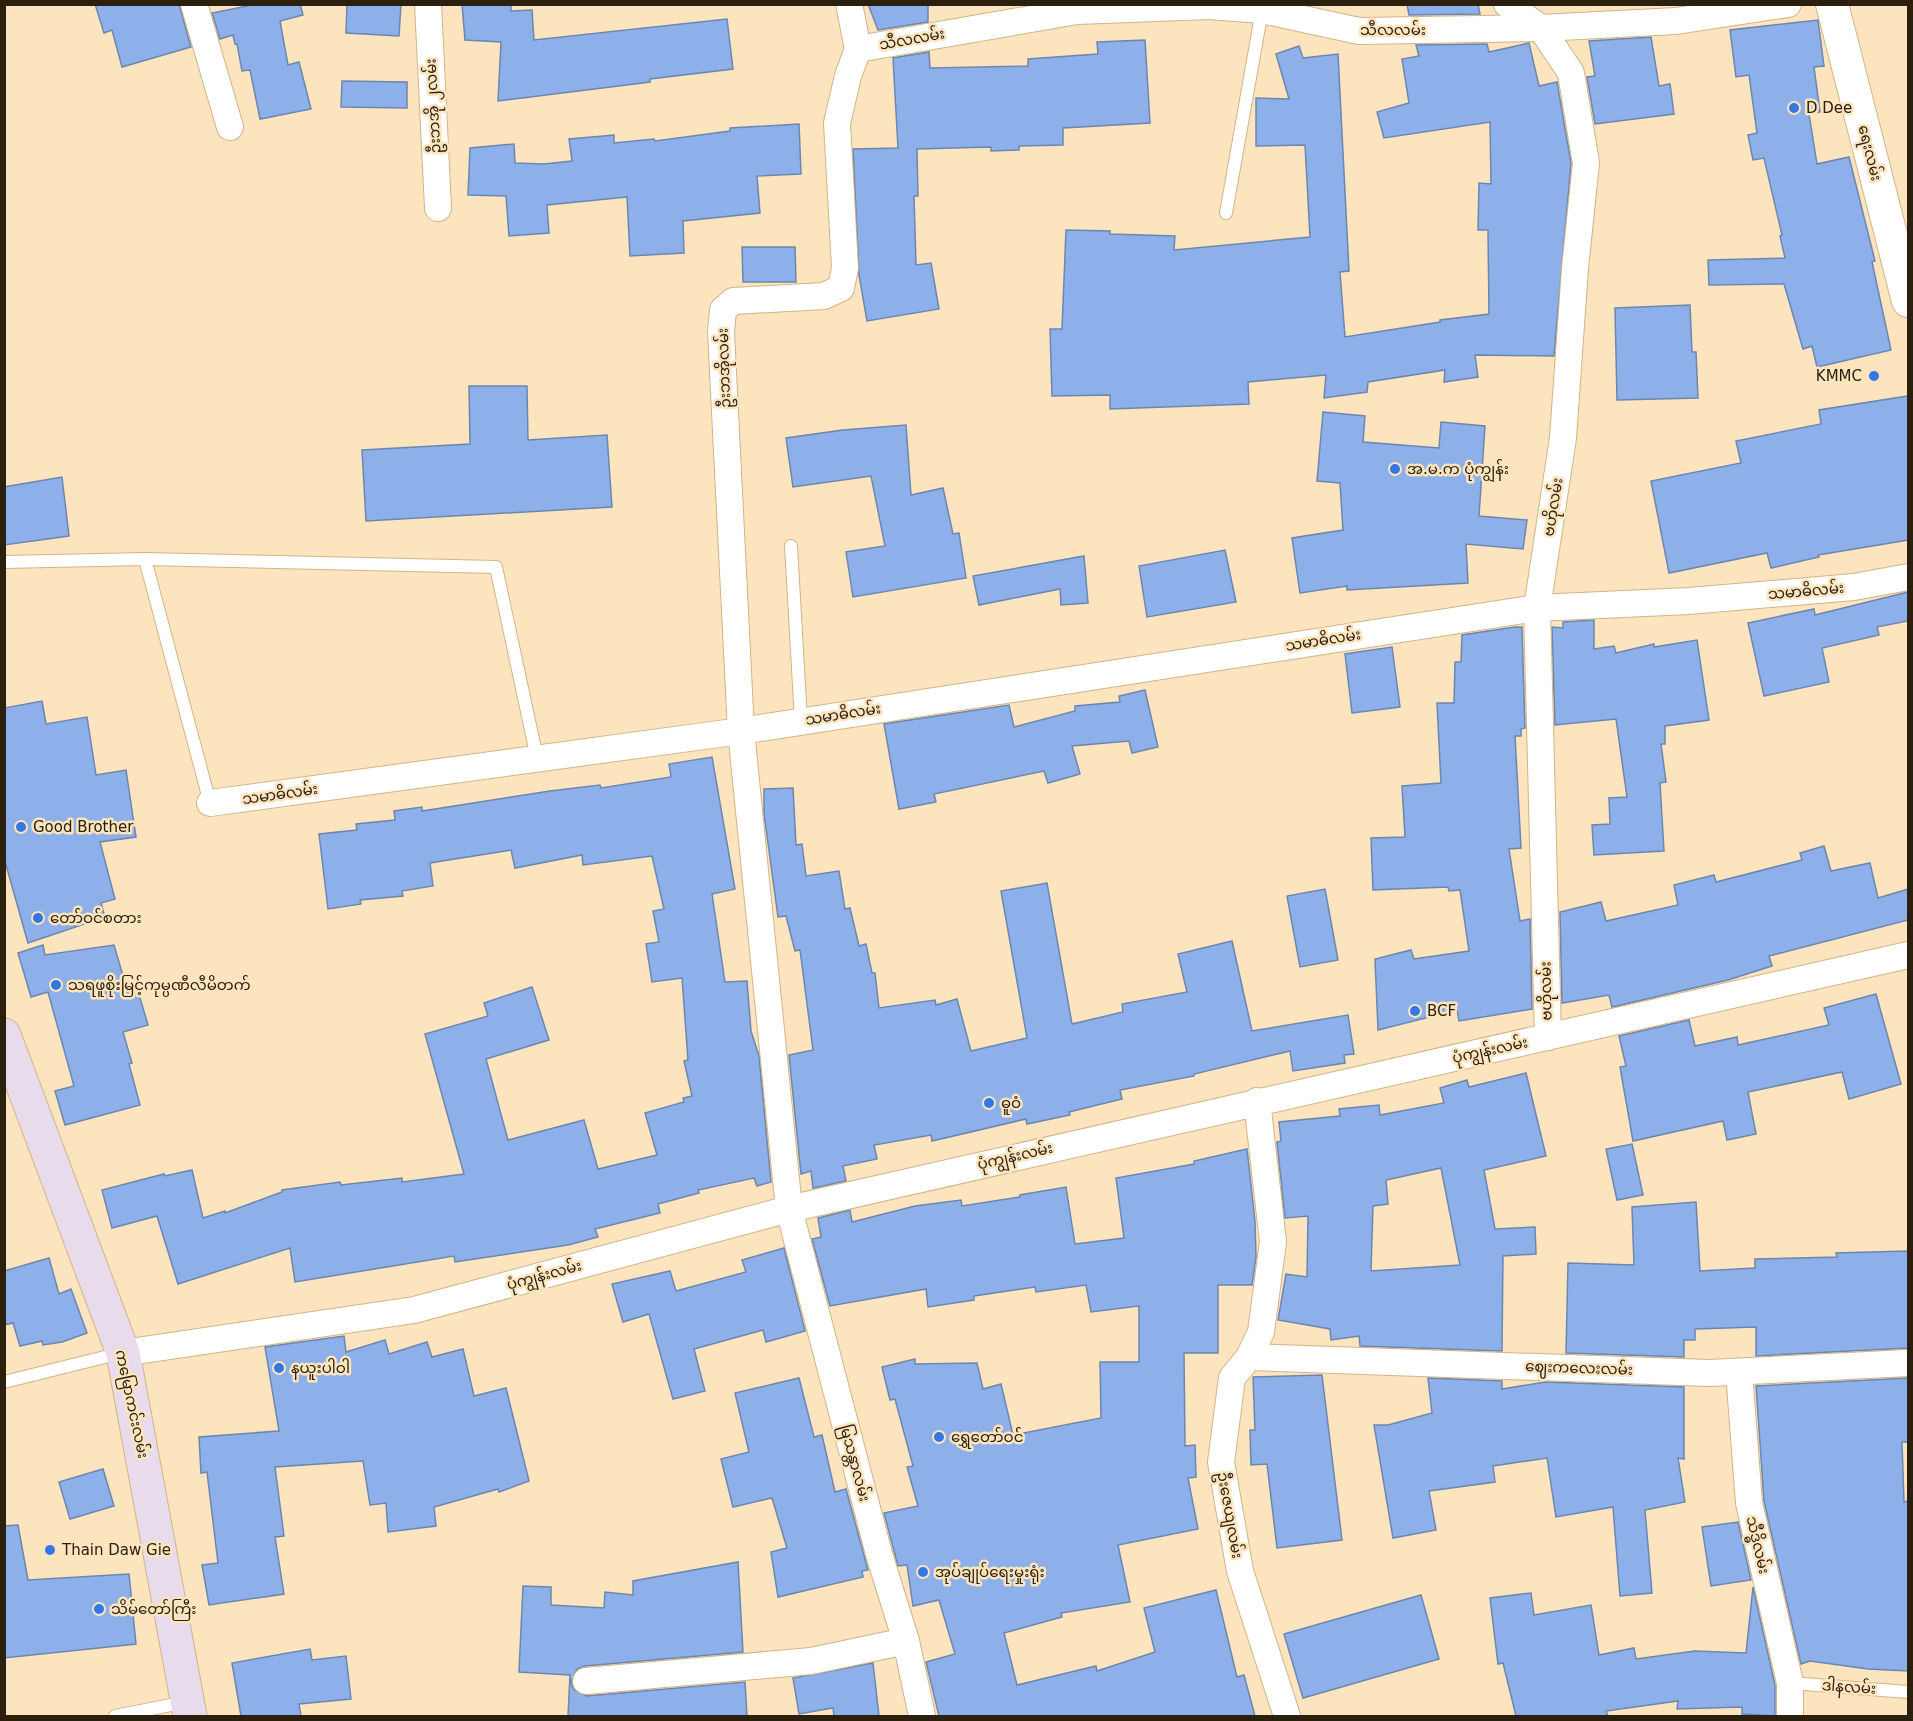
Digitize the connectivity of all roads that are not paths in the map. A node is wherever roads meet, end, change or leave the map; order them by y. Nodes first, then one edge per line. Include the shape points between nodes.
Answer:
1 (194, 4) edge
2 (428, 4) edge
3 (849, 4) edge
4 (1507, 4) edge
5 (1788, 4) edge
6 (1832, 4) edge
7 (1262, 10) junction
8 (1541, 28) junction
9 (858, 49) junction
10 (230, 127) dead end
11 (438, 208) dead end
12 (1226, 213) dead end
13 (1908, 301) edge
14 (791, 546) dead end
15 (145, 559) junction
16 (4, 562) edge
17 (1908, 577) edge
18 (1537, 608) junction
19 (801, 721) junction
20 (741, 731) junction
21 (537, 758) junction
22 (210, 803) joint
23 (1908, 955) edge
24 (1548, 1037) junction
25 (6, 1044) edge
26 (1257, 1101) junction
27 (789, 1209) junction
28 (123, 1353) junction
29 (1249, 1357) junction
30 (1908, 1363) edge
31 (1739, 1372) junction
32 (4, 1382) edge
33 (906, 1641) junction
34 (586, 1681) dead end
35 (1790, 1683) junction
36 (1908, 1692) edge
37 (188, 1709) edge
38 (115, 1716) edge
39 (922, 1716) edge
40 (1287, 1716) edge
41 (1790, 1716) edge

1 - 10 street
2 - 11 street, ဦးဘအို ၂လမ်း
3 - 9 street
4 - 8 street, ဗဟိုလမ်း
5 - 8 street, သီလလမ်း via 1676,21
6 - 13 street, ရေးလမ်း
7 - 8 street, သီလလမ်း via 1359,31
7 - 9 street, သီလလမ်း via 1209,6 1077,10
7 - 12 lane
8 - 18 street, ဗဟိုလမ်း via 1571,73 1586,163 1563,438
9 - 20 street, ဦးဘအိုလမ်း via 837,123 845,268 841,288 824,297 733,301 723,310
14 - 19 lane
15 - 16 lane
15 - 21 lane via 496,567
15 - 22 lane, သမာဓိလမ်း
17 - 18 street, သမာဓိလမ်း via 1854,586 1689,601
18 - 19 street, သမာဓိလမ်း
18 - 24 street, ဗဟိုလမ်း
19 - 20 street, သမာဓိလမ်း
20 - 21 street, သမာဓိလမ်း
20 - 27 street
21 - 22 street, သမာဓိလမ်း
23 - 24 street, ပုံကျွန်းလမ်း
24 - 26 street, ပုံကျွန်းလမ်း
25 - 28 main road, ကမြောကင်းလမ်း
26 - 27 street, ပုံကျွန်းလမ်း
26 - 29 street, ဦးဇေယျလမ်း via 1273,1242 1261,1332
27 - 28 street, ပုံကျွန်းလမ်း via 414,1310
27 - 33 street, မြသန္တာလမ်း via 879,1554
28 - 32 lane
28 - 37 main road, ကမြောကင်းလမ်း
29 - 31 street, ဈေးကလေးလမ်း
29 - 40 street, ဦးဇေယျလမ်း via 1232,1378 1221,1462 1240,1570
30 - 31 street, ဈေးကလေးလမ်း
31 - 35 street, သီဒ္ဓိလမ်း via 1749,1503
33 - 34 street via 811,1661
33 - 39 street, မြသန္တာလမ်း
35 - 36 lane, ဒါနလမ်း
35 - 41 street, သီဒ္ဓိလမ်း
37 - 38 lane

